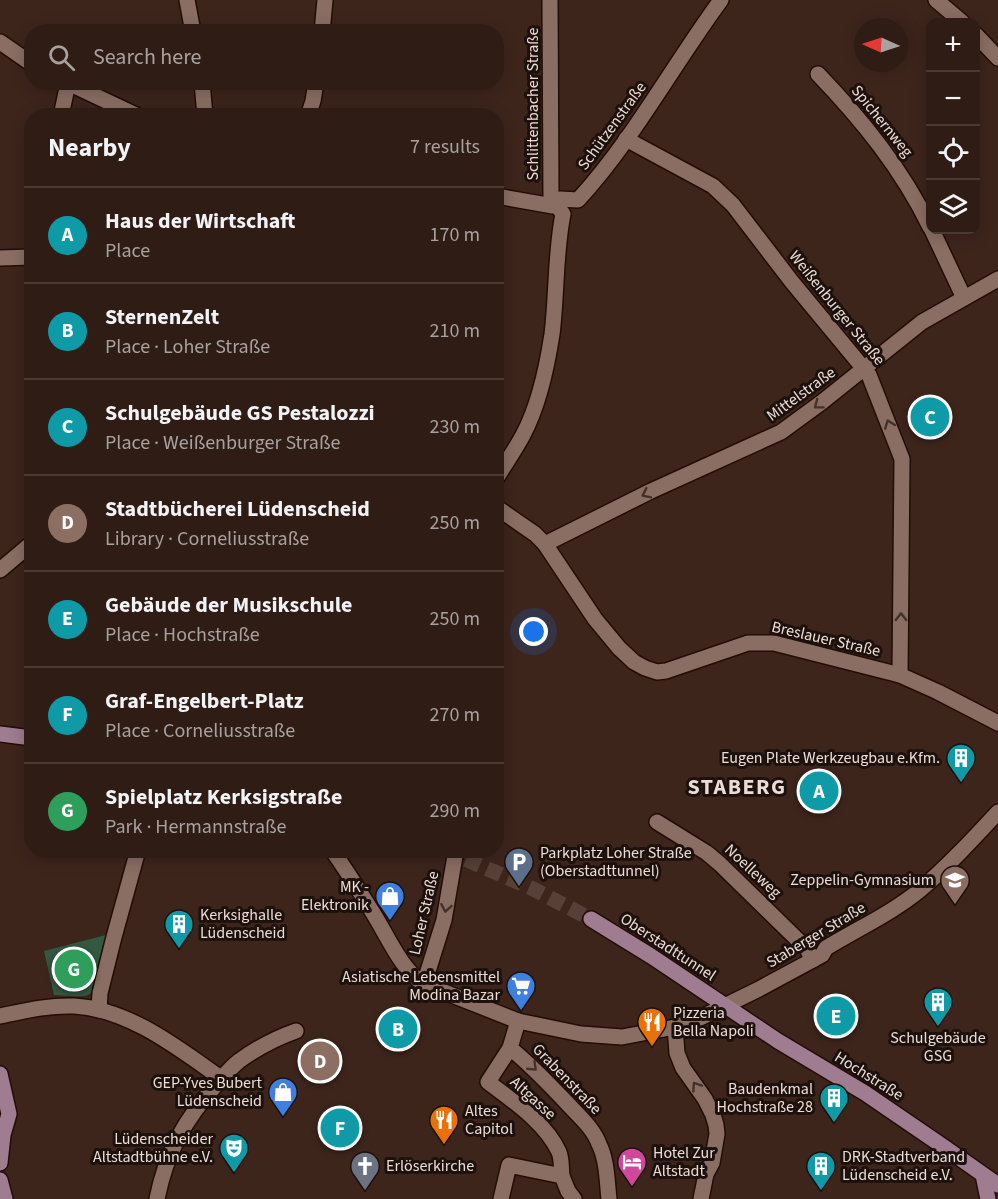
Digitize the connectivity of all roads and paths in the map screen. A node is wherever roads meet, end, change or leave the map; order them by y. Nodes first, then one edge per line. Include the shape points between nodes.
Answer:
1 (187, 0) edge
2 (325, 0) edge
3 (550, 0) edge
4 (721, 0) edge
5 (936, 0) edge
6 (957, 18) edge
7 (192, 24) edge
8 (323, 24) edge
9 (980, 40) edge
10 (0, 42) edge
11 (24, 58) edge
12 (998, 58) edge
13 (818, 74) dead end
14 (66, 90) edge
15 (82, 90) edge
16 (203, 90) edge
17 (315, 90) edge
18 (62, 108) edge
19 (121, 108) edge
20 (204, 108) edge
21 (311, 108) edge
22 (626, 139) junction
23 (504, 197) edge
24 (556, 204) junction
25 (926, 218) edge
26 (934, 234) edge
27 (24, 256) edge
28 (0, 258) edge
29 (998, 279) edge
30 (964, 298) junction
31 (864, 369) junction
32 (504, 465) edge
33 (504, 513) edge
34 (545, 544) junction
35 (24, 550) edge
36 (0, 570) edge
37 (900, 675) junction
38 (998, 723) edge
39 (0, 734) edge
40 (24, 737) edge
41 (998, 812) edge
42 (657, 822) dead end
43 (136, 858) edge
44 (337, 858) edge
45 (455, 858) edge
46 (591, 919) tunnel mouth
47 (813, 960) junction
48 (424, 984) junction
49 (724, 1006) junction
50 (99, 1010) junction
51 (0, 1016) edge
52 (518, 1021) junction
53 (675, 1027) junction
54 (296, 1031) dead end
55 (510, 1048) junction
56 (0, 1074) edge
57 (222, 1078) junction
58 (2, 1130) edge
59 (0, 1163) edge
60 (983, 1175) junction
61 (562, 1176) junction
62 (0, 1180) edge
63 (998, 1185) edge
64 (5, 1199) edge
65 (157, 1199) edge
66 (501, 1199) edge
67 (574, 1199) edge
68 (609, 1199) edge
69 (701, 1199) edge
70 (988, 1199) edge

1 - 7 street
2 - 8 street
3 - 24 street, Schlittenbacher Straße via 551,197
4 - 22 street, Schützenstraße
5 - 6 street
9 - 12 street
10 - 11 street
13 - 25 street, Spichernweg via 881,147
14 - 18 street
15 - 19 street
16 - 20 street
17 - 21 street
22 - 24 street, Schützenstraße via 578,200 560,199
22 - 31 street, Weißenburger Straße via 713,186 733,205
23 - 24 street, Schützenstraße
24 - 32 street, Schlittenbacher Straße via 563,214 545,371 524,434
26 - 30 street, Spichernweg
27 - 28 street
29 - 30 street, Mittelstraße
30 - 31 street, Mittelstraße via 922,322
31 -> 34 street, Mittelstraße via 781,432
37 -> 31 street, Weißenburger Straße via 902,459
33 - 34 street, Breslauer Straße
34 - 37 street, Breslauer Straße via 619,648 651,671 671,669 748,643 769,642
35 - 36 street
37 - 38 street, Breslauer Straße
39 - 40 street
41 - 47 street, Staberger Straße via 919,891
42 - 47 street, Noelleweg via 720,864 807,949
43 - 50 street via 100,993
44 - 48 street via 403,963
45 -> 48 street, Loher Straße via 444,920
46 - 49 street, Oberstadttunnel
47 - 49 street, Staberger Straße
48 - 52 street
49 - 53 street
49 - 60 street, Hochstraße via 864,1093
50 - 51 street via 74,1006 35,1008
50 - 57 street via 167,1039
52 - 53 street via 610,1037
52 - 55 street, Grabenstraße
69 -> 53 street via 712,1163 717,1125 705,1099 683,1068 677,1053
54 - 57 street via 254,1051
55 - 61 street, Altgasse via 488,1082 522,1107 547,1133 560,1154
55 -> 68 street, Grabenstraße via 548,1082 595,1135
56 - 58 street via 9,1114
57 - 65 street via 183,1128 168,1158
58 - 59 street
60 - 63 street, Hochstraße
60 - 70 street
61 - 66 street via 509,1165
61 - 67 street, Altgasse
62 - 64 street

